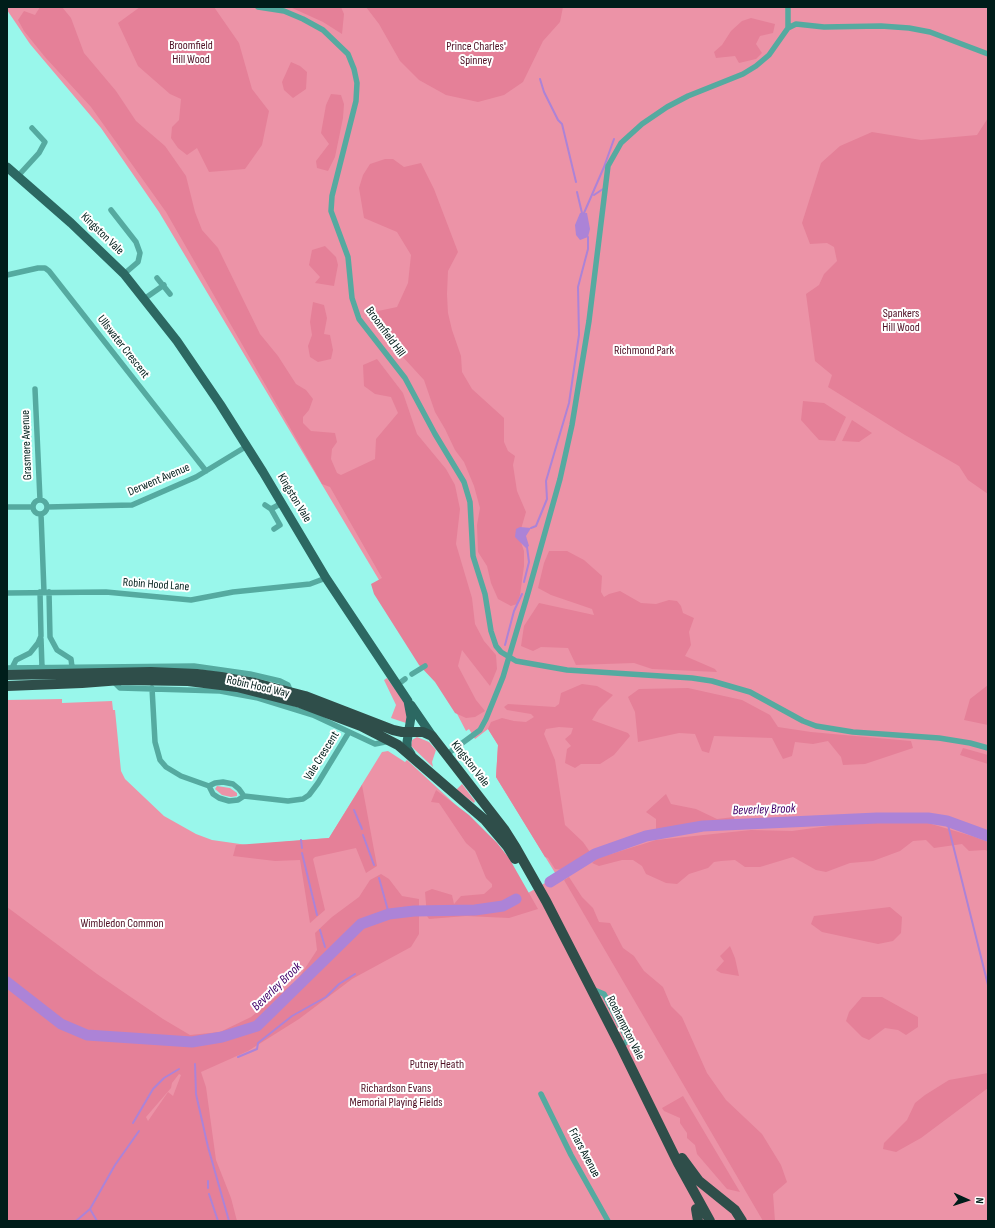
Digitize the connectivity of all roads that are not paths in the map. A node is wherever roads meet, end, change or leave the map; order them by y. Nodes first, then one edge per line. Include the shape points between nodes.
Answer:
1 (258, 7) edge
2 (788, 7) edge
3 (788, 28) junction
4 (988, 54) edge
5 (32, 128) dead end
6 (13, 172) edge
7 (111, 210) dead end
8 (124, 274) junction
9 (7, 275) edge
10 (157, 278) dead end
11 (164, 285) junction
12 (170, 294) dead end
13 (144, 299) junction
14 (35, 389) dead end
15 (247, 446) junction
16 (206, 471) junction
17 (40, 500) junction
18 (282, 503) junction
19 (264, 505) dead end
20 (7, 507) edge
21 (33, 507) junction
22 (47, 507) junction
23 (271, 509) junction
24 (40, 514) junction
25 (274, 529) dead end
26 (326, 578) junction
27 (44, 592) junction
28 (7, 593) edge
29 (41, 636) junction
30 (509, 658) junction
31 (42, 666) junction
32 (72, 666) junction
33 (425, 666) dead end
34 (9, 670) edge
35 (412, 674) dead end
36 (405, 679) dead end
37 (113, 681) junction
38 (397, 685) junction
39 (7, 686) edge
40 (289, 687) junction
41 (152, 688) junction
42 (408, 701) junction
43 (349, 732) junction
44 (408, 732) junction
45 (434, 739) junction
46 (392, 741) junction
47 (988, 748) edge
48 (411, 754) junction
49 (446, 755) junction
50 (209, 786) junction
51 (244, 796) junction
52 (514, 849) junction
53 (541, 1094) dead end
54 (654, 1114) junction
55 (696, 1209) junction
56 (608, 1221) edge
57 (698, 1221) edge
58 (702, 1221) edge
59 (710, 1221) edge
60 (742, 1221) edge

1 - 30 street, Broomfield Hill via 284,11 323,30 348,54 354,69 357,83 356,101 332,196 331,210 348,257 352,298 359,319 405,378 464,482 470,502 473,556 485,594 491,631 496,646
2 - 3 street
3 - 4 street via 800,24 881,26 930,32
3 - 30 street via 769,55 756,66 667,107 627,136 611,158 572,425 560,479
5 - 6 street via 45,142 40,153
6 - 8 main road, Kingston Vale via 75,226
7 - 8 street via 136,242 140,253 138,262
8 - 13 main road, Kingston Vale
9 - 16 street, Ullswater Crescent via 38,268 49,271
10 - 11 street
11 - 12 street
11 - 13 street
13 - 15 main road, Kingston Vale via 177,341
14 - 17 street, Grasmere Avenue
15 - 16 street, Derwent Avenue
15 - 18 main road, Kingston Vale
16 - 22 street, Derwent Avenue via 132,505
17 - 21 street via 36,501
17 - 22 street via 46,502
18 - 23 street
18 - 26 main road, Kingston Vale
19 - 23 street
20 - 21 street
21 - 24 street
22 - 24 street via 46,511
23 - 25 street via 280,525
24 - 27 street
26 - 27 street, Robin Hood Lane via 310,584 233,592 191,600 106,592
26 - 38 main road, Kingston Vale
27 - 28 street, Robin Hood Lane
27 - 29 street
27 - 32 street via 50,637 57,650 71,659
29 - 31 street
29 - 34 street via 30,653 16,660
30 - 47 street via 567,670 712,681 750,692 816,726 853,732 939,738
30 - 49 street via 480,730
31 - 32 street, Robin Hood Way
31 - 34 street, Robin Hood Way
32 - 40 street, Robin Hood Way via 194,666 250,674
33 - 35 street
34 - 40 highway, Robin Hood Way via 197,674
36 - 38 street
37 - 39 highway, Robin Hood Way
37 - 41 street, Robin Hood Way via 118,687
37 - 46 highway, Robin Hood Way via 188,681 254,690 320,709
38 - 42 main road, Kingston Vale
40 - 44 highway, Robin Hood Way via 393,730
41 - 43 street, Robin Hood Way via 220,691 258,698 313,715
41 - 50 street, Vale Crescent via 155,742 160,760 173,773
42 - 44 main road, Kingston Vale via 411,716
42 - 45 main road
43 - 46 street, Robin Hood Way via 376,744
43 - 51 street, Vale Crescent via 318,783 303,799 288,801
44 - 45 highway, Kingston Vale via 423,732
44 - 48 main road via 407,745
45 - 49 highway, Kingston Vale
46 - 48 highway, Robin Hood Way
48 - 52 highway
49 - 52 highway, Kingston Vale via 504,829
50 - 51 street, Vale Crescent via 215,782 233,784
50 - 51 street, Vale Crescent via 213,794 229,801
52 - 54 highway, Roehampton Vale via 590,988
52 - 55 highway, Roehampton Vale via 566,958
53 - 56 street, Friars Avenue
54 - 59 highway, Roehampton Vale
54 - 60 highway via 693,1173 707,1188 735,1210
55 - 57 highway
55 - 58 highway, Roehampton Vale

